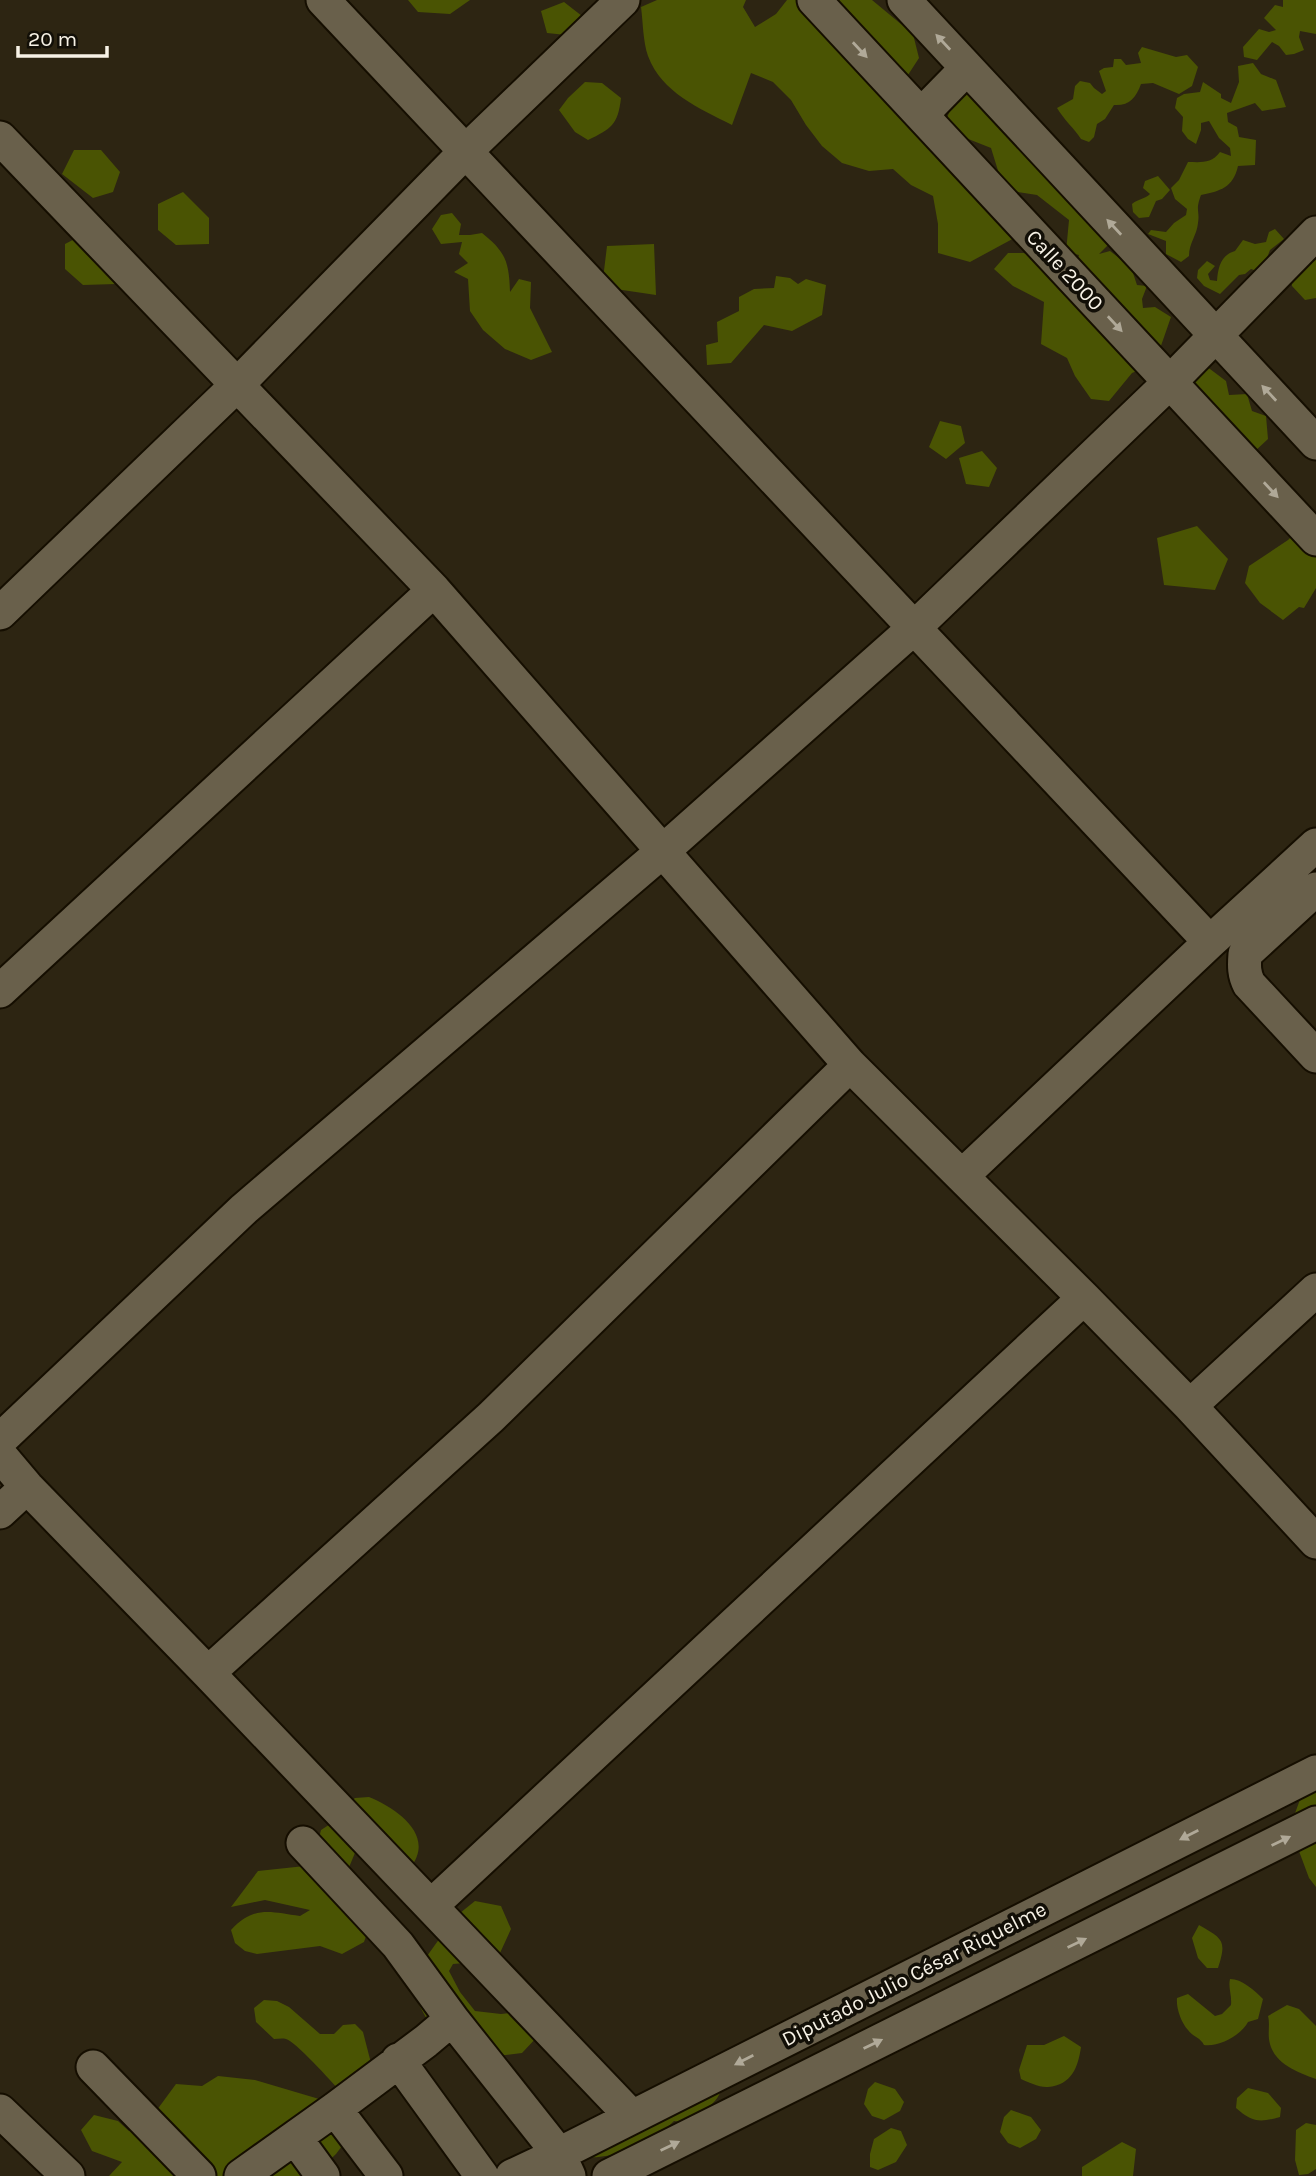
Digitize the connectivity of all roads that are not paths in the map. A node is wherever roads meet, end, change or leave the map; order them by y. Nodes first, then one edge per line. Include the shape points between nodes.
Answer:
1 (323, 0) edge
2 (623, 0) edge
3 (814, 0) edge
4 (904, 0) edge
5 (967, 68) junction
6 (921, 115) junction
7 (0, 138) edge
8 (466, 151) junction
9 (1316, 233) edge
10 (1214, 335) junction
11 (1170, 382) junction
12 (236, 386) junction
13 (1316, 443) edge
14 (1316, 539) edge
15 (434, 590) junction
16 (0, 613) edge
17 (914, 628) junction
18 (663, 850) junction
19 (1311, 871) edge
20 (1210, 942) junction
21 (0, 991) edge
22 (1316, 1056) edge
23 (850, 1065) junction
24 (962, 1176) junction
25 (1316, 1290) edge
26 (1084, 1298) junction
27 (1190, 1406) junction
28 (0, 1440) edge
29 (0, 1455) edge
30 (27, 1487) junction
31 (0, 1513) edge
32 (1316, 1542) edge
33 (208, 1673) junction
34 (1316, 1772) edge
35 (1316, 1823) edge
36 (303, 1843) dead end
37 (431, 1906) junction
38 (452, 2019) junction
39 (398, 2060) junction
40 (93, 2067) dead end
41 (335, 2109) junction
42 (0, 2111) edge
43 (632, 2117) junction
44 (296, 2139) junction
45 (564, 2165) edge
46 (68, 2176) edge
47 (199, 2176) edge
48 (241, 2176) edge
49 (323, 2176) edge
50 (386, 2176) edge
51 (482, 2176) edge
52 (513, 2176) edge
53 (609, 2176) edge

1 - 8 street
2 - 8 street
3 -> 6 street, Calle 2000
5 -> 4 street
5 - 6 street
10 -> 5 street
6 -> 11 street, Calle 2000
7 - 12 street
8 - 12 street
8 - 17 street
9 - 10 street
10 - 11 street
13 -> 10 street
11 -> 14 street, Calle 2000
11 - 17 street
12 - 15 street
12 - 16 street
15 - 18 street
15 - 21 street
17 - 18 street
17 - 20 street
18 - 23 street
18 - 28 street via 244,1209
19 - 20 street
19 - 22 street via 1245,954 1244,967 1249,984
20 - 24 street
23 - 24 street
23 - 33 street via 491,1417
24 - 26 street
25 - 27 street
26 - 27 street
26 - 37 street
27 - 32 street
29 - 30 street
30 - 31 street
30 - 33 street
33 - 37 street
34 -> 43 street, Diputado Julio César Riquelme
53 -> 35 street, Diputado Julio César Riquelme
36 - 38 street via 398,1945
37 - 43 street
38 - 39 street
38 - 45 street
39 - 41 street
39 - 51 street
40 - 47 street
41 - 44 street
41 - 50 street
42 - 46 street
43 - 45 street, Diputado Julio César Riquelme
44 - 48 street
44 - 49 street
45 - 52 street, Diputado Julio César Riquelme

